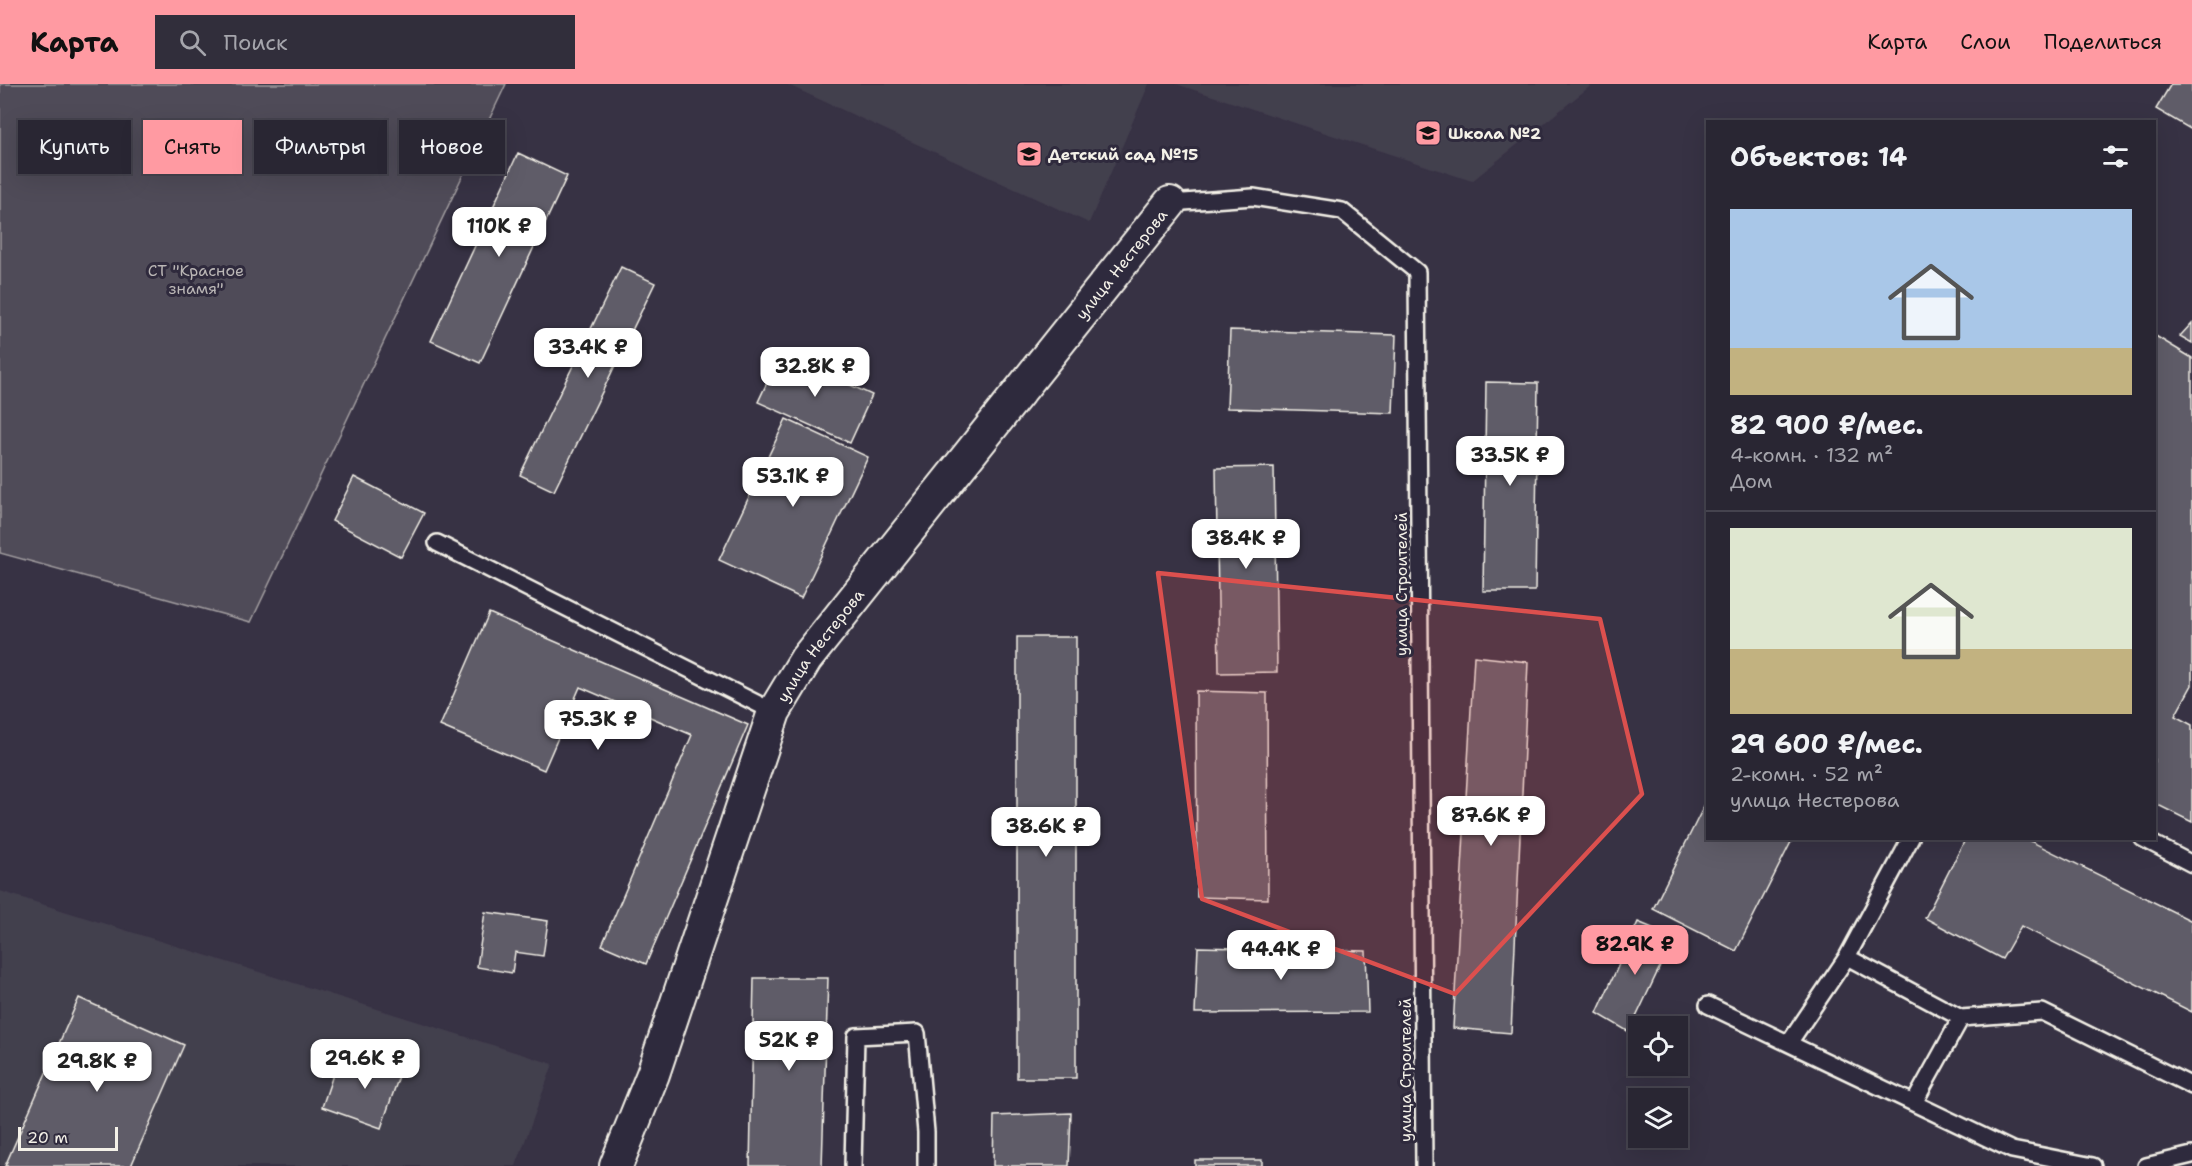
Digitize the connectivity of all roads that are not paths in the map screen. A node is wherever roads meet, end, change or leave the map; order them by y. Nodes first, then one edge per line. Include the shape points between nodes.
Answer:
1 (1170, 203) joint
2 (437, 543) dead end
3 (774, 712) junction
4 (1910, 840) edge
5 (2146, 840) edge
6 (2192, 864) edge
7 (1847, 957) junction
8 (1708, 1005) dead end
9 (1961, 1018) junction
10 (1789, 1043) junction
11 (2192, 1086) edge
12 (1914, 1103) junction
13 (2192, 1155) edge
14 (616, 1166) edge
15 (853, 1166) edge
16 (926, 1166) edge
17 (1424, 1166) edge
18 (2093, 1166) edge
19 (2146, 1166) edge

1 - 3 street, улица Нестерова via 806,659
1 - 17 lane, улица Строителей via 1253,197 1341,211 1417,272
2 - 3 lane
3 - 14 street, улица Нестерова via 653,1074
4 - 7 lane
5 - 6 lane
7 - 9 lane
7 - 10 lane
8 - 10 lane
9 - 11 lane via 2043,1012
9 - 12 lane
10 - 12 lane
12 - 18 lane via 2012,1150
13 - 19 lane
15 - 16 lane via 856,1036 917,1033

